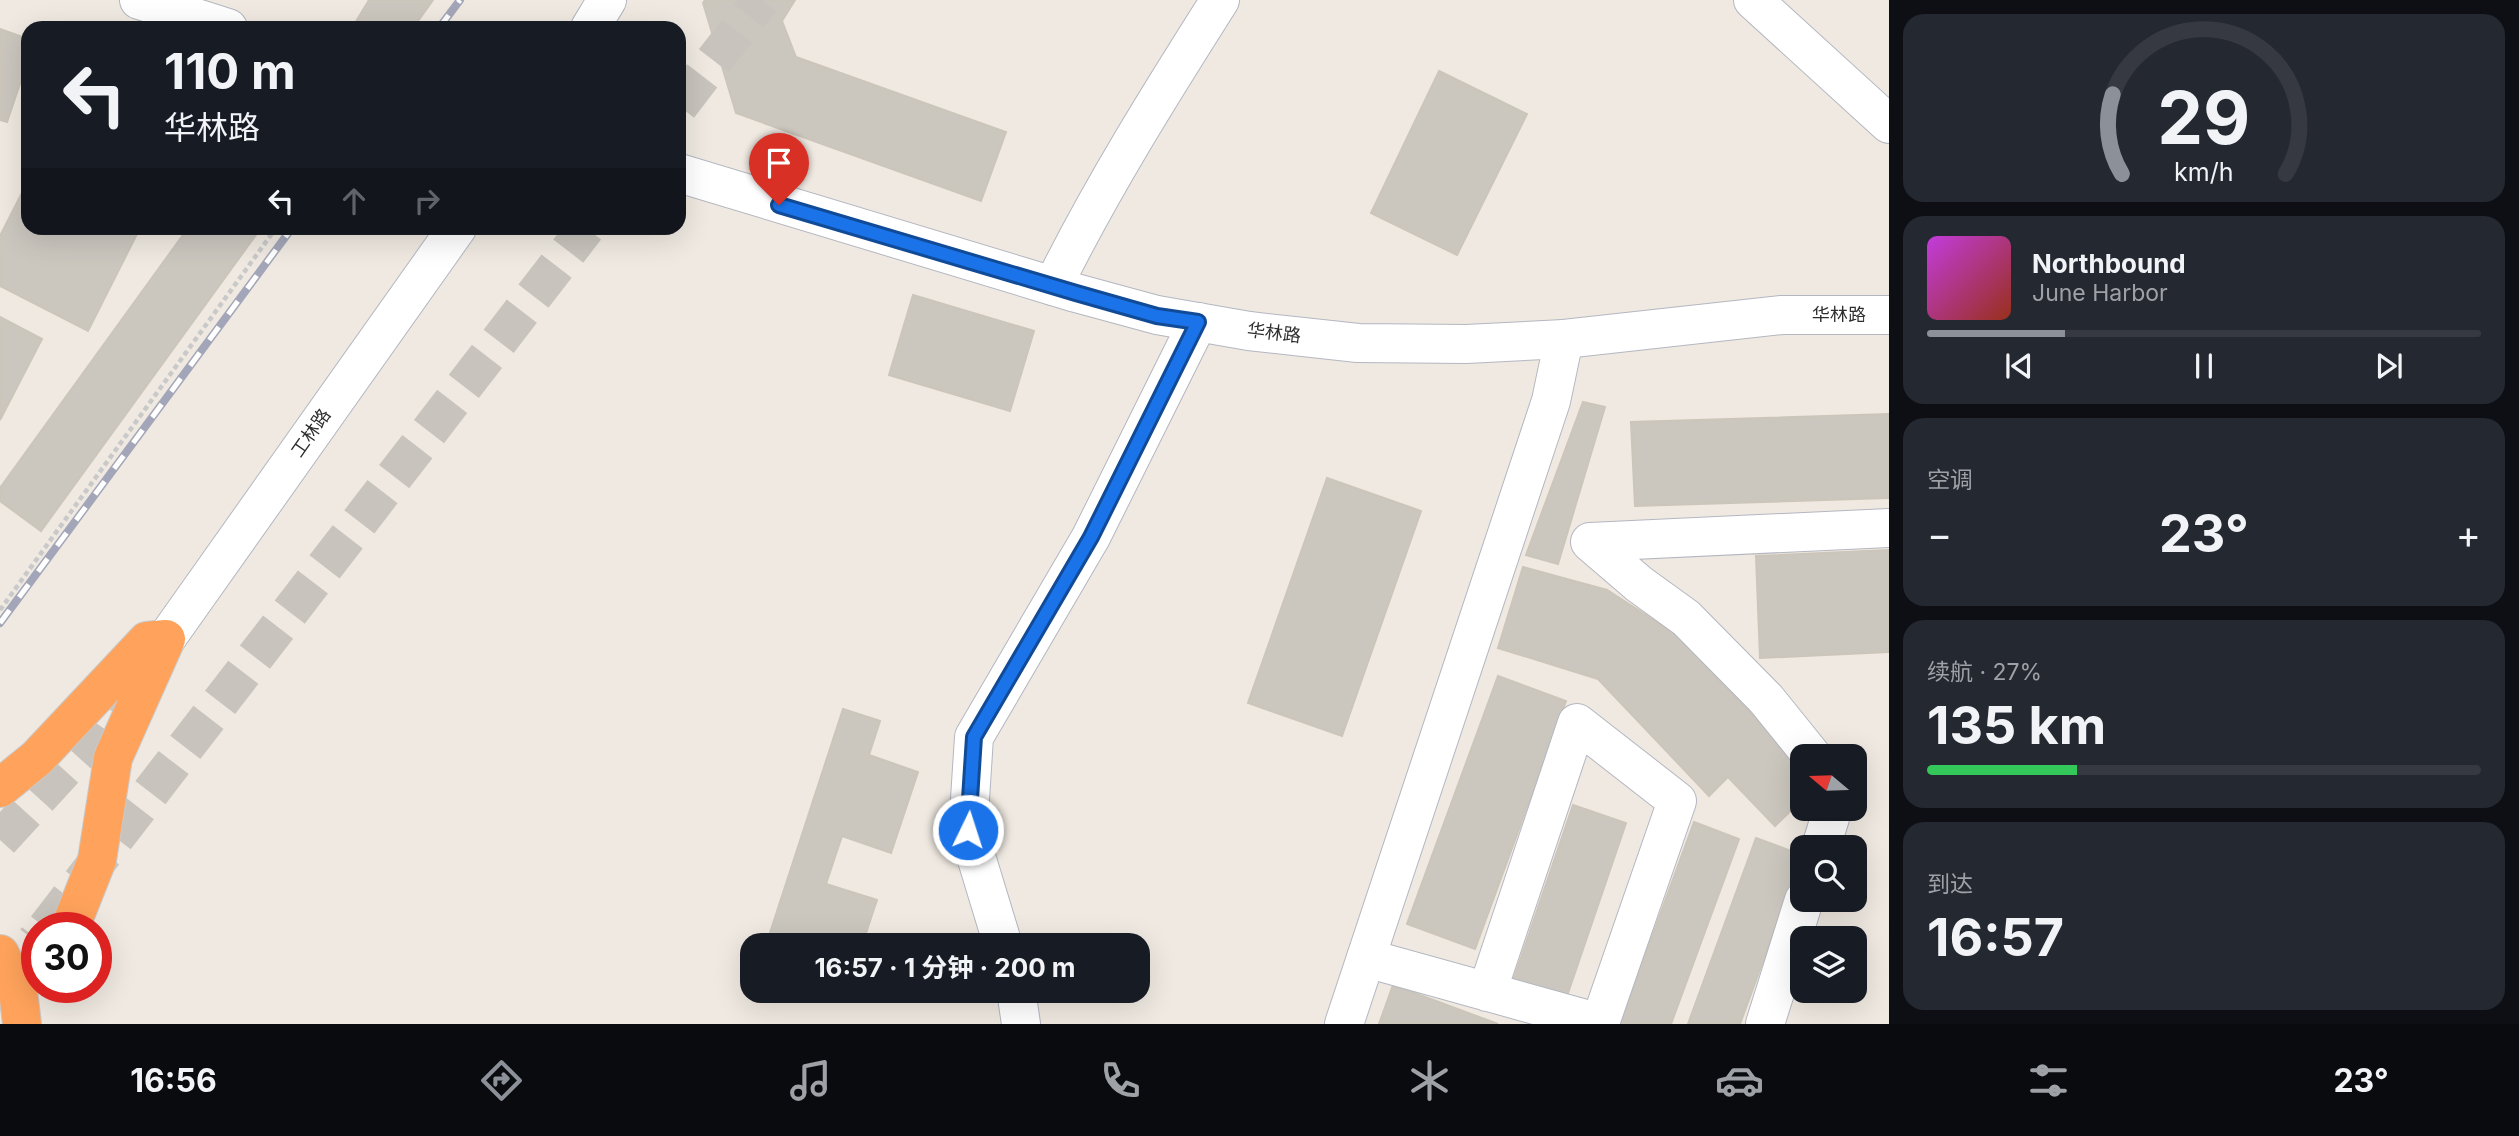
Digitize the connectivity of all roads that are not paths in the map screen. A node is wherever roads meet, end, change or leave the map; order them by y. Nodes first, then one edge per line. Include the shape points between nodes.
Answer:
1 (139, 0) edge
2 (607, 0) edge
3 (1220, 0) edge
4 (1753, 0) edge
5 (206, 21) edge
6 (594, 21) edge
7 (1889, 124) edge
8 (686, 175) edge
9 (452, 235) edge
10 (1053, 286) junction
11 (1889, 315) edge
12 (1198, 322) junction
13 (1564, 339) junction
14 (1889, 528) edge
15 (166, 639) junction
16 (1802, 744) edge
17 (0, 788) edge
18 (76, 912) edge
19 (1800, 912) edge
20 (999, 933) edge
21 (0, 954) edge
22 (1366, 958) junction
23 (1487, 992) junction
24 (40, 1003) edge
25 (1018, 1003) edge
26 (22, 1024) edge
27 (31, 1024) edge
28 (1021, 1024) edge
29 (1344, 1024) edge
30 (1765, 1024) edge

1 - 5 street
2 - 6 street
3 - 10 street via 1157,98
4 - 7 street
8 - 10 street, 华林路
9 - 15 street, 工林路
10 - 12 street, 华林路 via 1157,316
11 - 13 street, 华林路 via 1782,315
12 - 13 street, 华林路 via 1358,343
12 - 20 street via 1091,537 974,737 968,830
13 - 22 street via 1551,401
14 - 16 street via 1590,542 1686,618 1766,699
15 - 17 highway via 147,641 37,758
15 - 18 highway via 113,758 97,860
19 - 30 street
21 - 26 highway via 18,991
22 - 23 street
22 - 29 street
23 - 23 street via 1600,1023 1677,801 1577,723
24 - 27 highway
25 - 28 street

